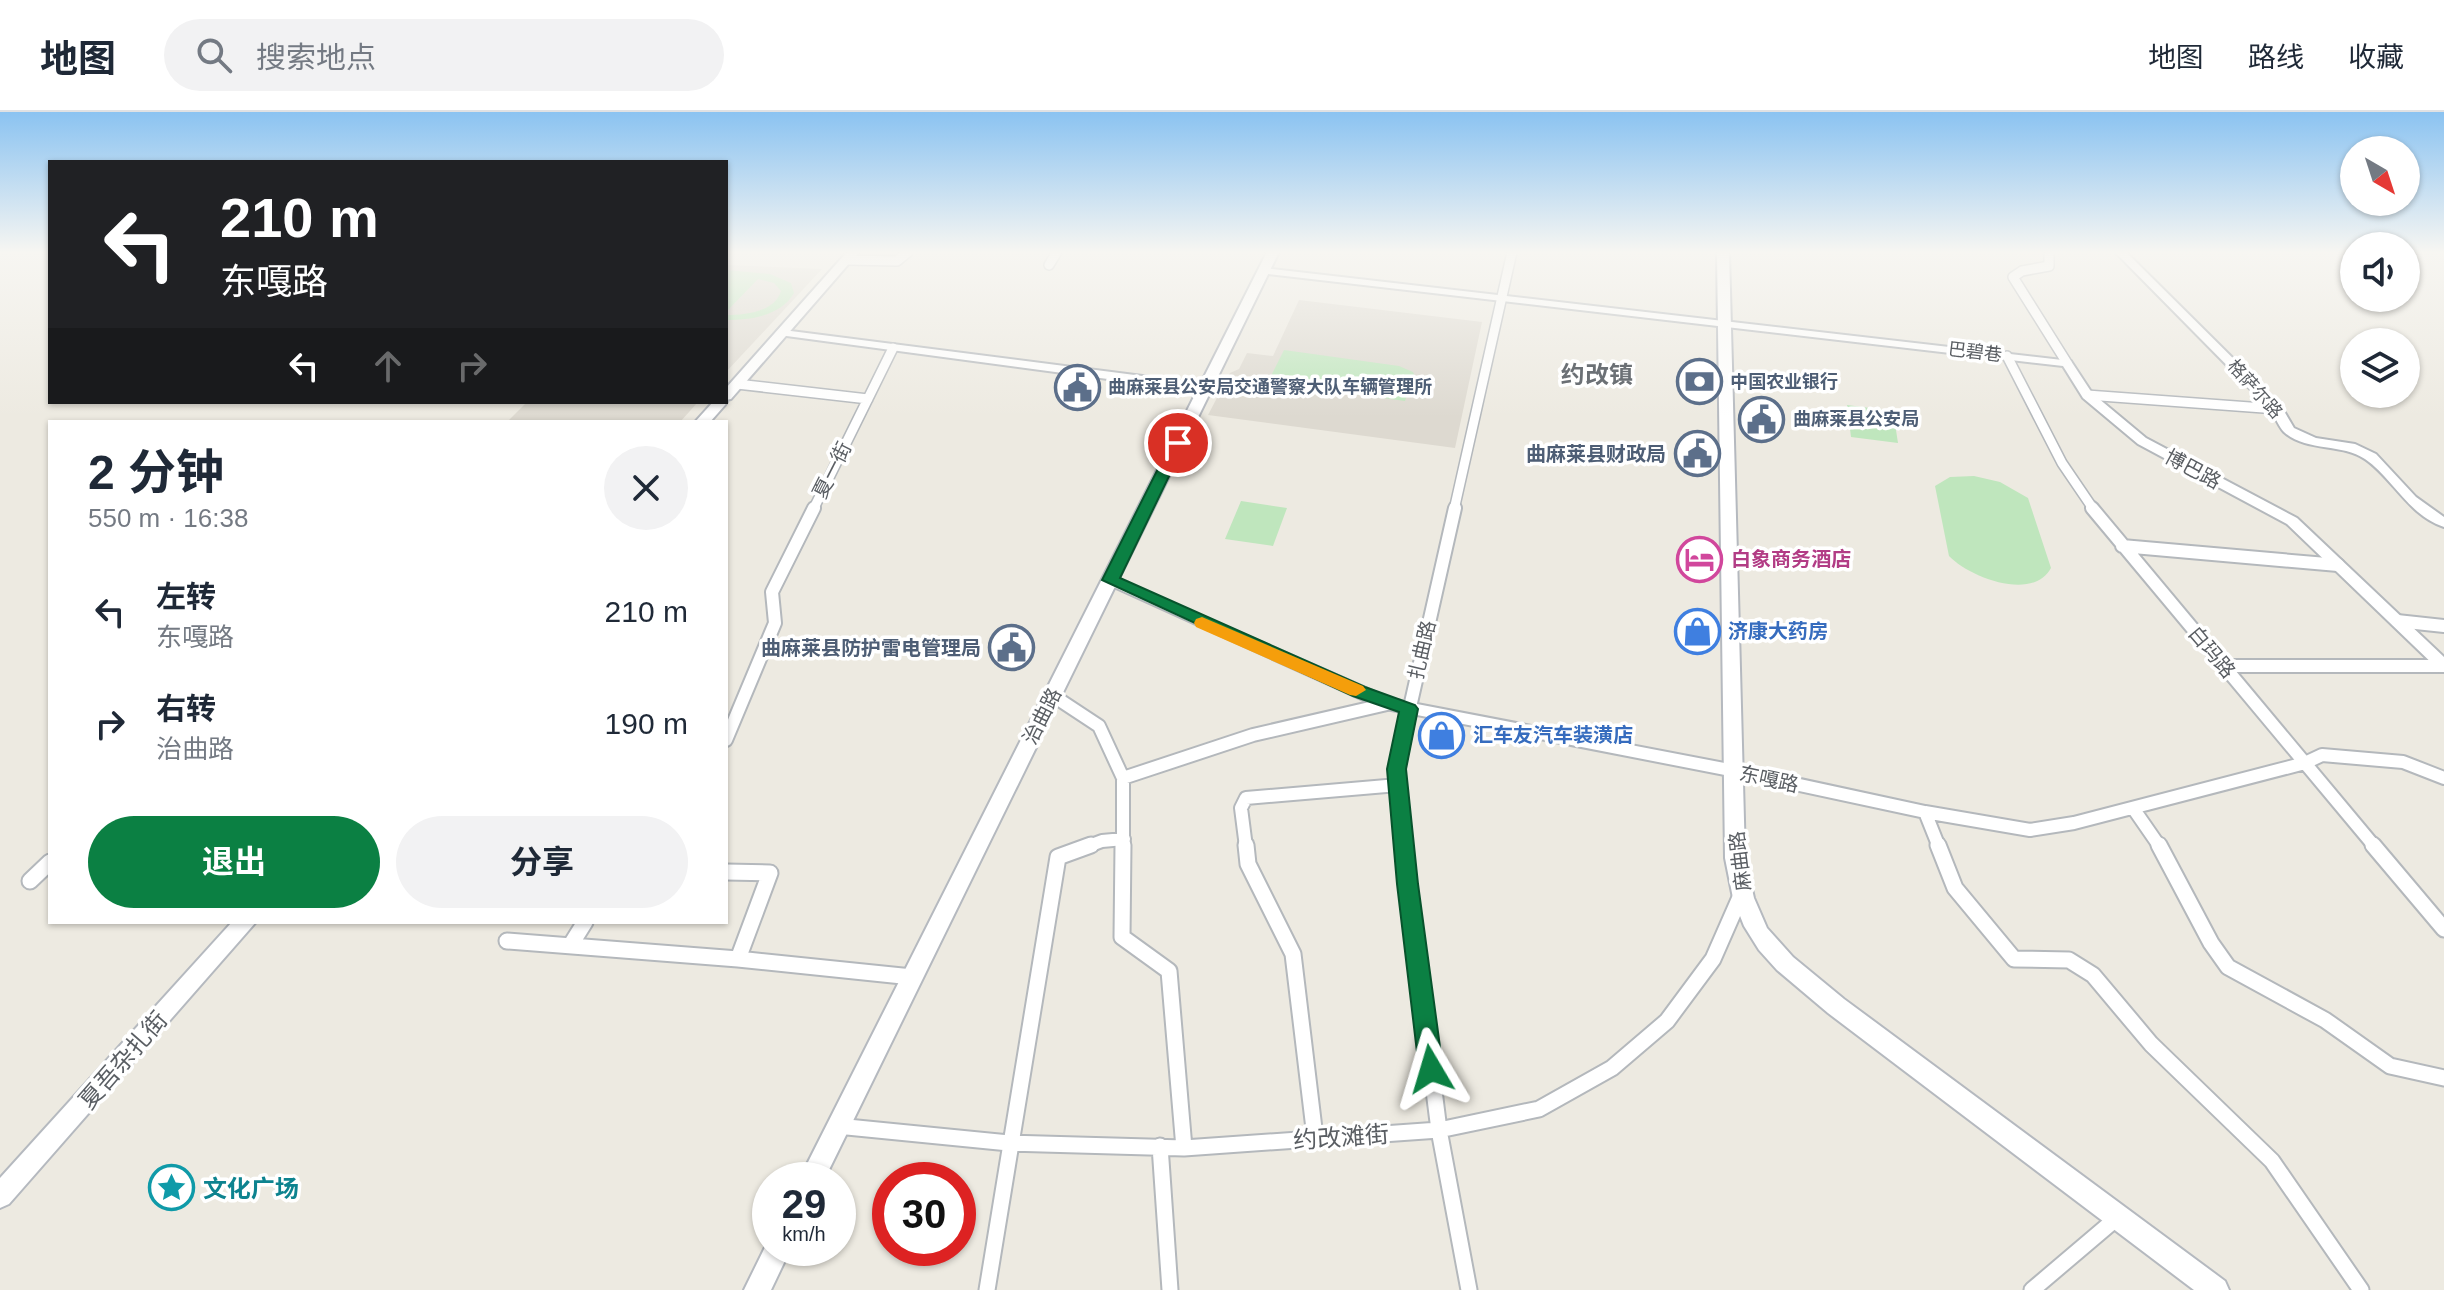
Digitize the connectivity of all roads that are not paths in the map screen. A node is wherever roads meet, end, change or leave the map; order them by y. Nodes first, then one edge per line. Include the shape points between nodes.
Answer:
1 (806, 307) edge
2 (1246, 307) edge
3 (1499, 307) edge
4 (1575, 307) edge
5 (1724, 307) edge
6 (2032, 307) edge
7 (2175, 307) edge
8 (1724, 323) junction
9 (783, 333) junction
10 (893, 348) junction
11 (2007, 356) junction
12 (2067, 363) junction
13 (737, 384) junction
14 (1205, 388) junction
15 (728, 394) edge
16 (2087, 395) junction
17 (868, 399) junction
18 (718, 404) edge
19 (2277, 409) junction
20 (704, 420) edge
21 (2444, 523) edge
22 (2122, 546) junction
23 (2338, 565) junction
24 (1110, 580) junction
25 (2397, 621) junction
26 (2444, 626) edge
27 (2224, 666) junction
28 (2444, 666) edge
29 (1052, 695) junction
30 (1387, 704) junction
31 (1409, 709) junction
32 (728, 735) edge
33 (2305, 763) junction
34 (1735, 771) junction
35 (1123, 778) junction
36 (2444, 778) edge
37 (1398, 785) junction
38 (2133, 808) junction
39 (1925, 812) junction
40 (1124, 839) junction
41 (48, 864) edge
42 (728, 872) edge
43 (30, 881) dead end
44 (1742, 893) junction
45 (243, 924) edge
46 (584, 924) edge
47 (2444, 929) edge
48 (507, 941) dead end
49 (570, 946) junction
50 (738, 959) junction
51 (912, 977) junction
52 (2444, 1078) edge
53 (837, 1126) junction
54 (1439, 1130) junction
55 (1315, 1137) junction
56 (1009, 1143) junction
57 (1160, 1146) junction
58 (1184, 1148) junction
59 (820, 1162) edge
60 (0, 1196) edge
61 (2118, 1217) junction
62 (769, 1266) edge
63 (757, 1290) edge
64 (987, 1290) edge
65 (1170, 1290) edge
66 (1469, 1290) edge
67 (2032, 1290) edge
68 (2216, 1290) edge
69 (2361, 1290) edge

1 - 9 main road
2 - 14 main road, 治曲路
3 - 31 street, 扎曲路
4 - 8 street, 巴碧巷
5 - 8 main road, 麻曲路
6 - 12 street, 博巴路
7 - 19 street, 格萨尔路
8 - 11 street, 巴碧巷
8 - 34 main road, 麻曲路
9 - 10 street
9 - 13 main road
10 - 14 street
10 - 17 street, 夏一街
11 - 12 street, 巴碧巷
11 - 22 street, 白玛路 via 2062,463
12 - 16 street, 博巴路
13 - 15 main road
13 - 17 street
14 - 24 main road, 治曲路
16 - 19 street
16 - 23 street, 博巴路 via 2142,441 2292,521
17 - 32 street, 夏一街 via 772,592 775,623
18 - 20 main road
19 - 21 street, 格萨尔路 via 2289,430 2371,457 2411,500
22 - 23 street
22 - 27 street, 白玛路
23 - 25 street, 博巴路
24 - 29 main road, 治曲路
24 - 30 street, 东嘎路
25 - 26 street
25 - 28 street, 博巴路
27 - 28 street
27 - 33 street, 白玛路
29 - 35 street via 1099,726
29 - 51 main road, 治曲路
30 - 31 street, 东嘎路
30 - 35 street via 1253,735
31 - 34 street, 东嘎路
31 - 37 street, 扎曲路 via 1396,769
33 - 36 street, 东嘎路 via 2322,755 2403,762
33 - 38 street, 东嘎路
33 - 47 street, 白玛路
34 - 39 street, 东嘎路
34 - 44 main road, 麻曲路 via 1735,858
35 - 40 street
37 - 54 street, 扎曲路
37 - 55 street via 1246,798 1241,808 1248,864 1293,954
38 - 39 street, 东嘎路 via 2030,830
38 - 52 street via 2228,967 2325,1020 2390,1066
39 - 69 street via 1955,888 2014,959 2069,960 2093,975 2151,1044 2272,1161
40 - 56 street via 1058,857
40 - 58 street via 1122,937 1169,971
41 - 43 street
42 - 50 street via 770,873
44 - 54 street, 约改滩街 via 1713,959 1667,1021 1612,1068 1539,1109
44 - 61 main road, 麻曲路 via 1759,934 1789,966
45 - 60 main road, 夏吾杂扎街
46 - 49 street
48 - 49 street
49 - 50 street
50 - 51 street
51 - 53 main road, 治曲路
53 - 56 street, 约改滩街
53 - 59 main road, 治曲路
54 - 55 street, 约改滩街
54 - 66 street, 扎曲路
55 - 58 street, 约改滩街
56 - 57 street, 约改滩街
56 - 64 street
57 - 58 street, 约改滩街
57 - 65 street
61 - 67 street
61 - 68 main road, 麻曲路
62 - 63 main road

